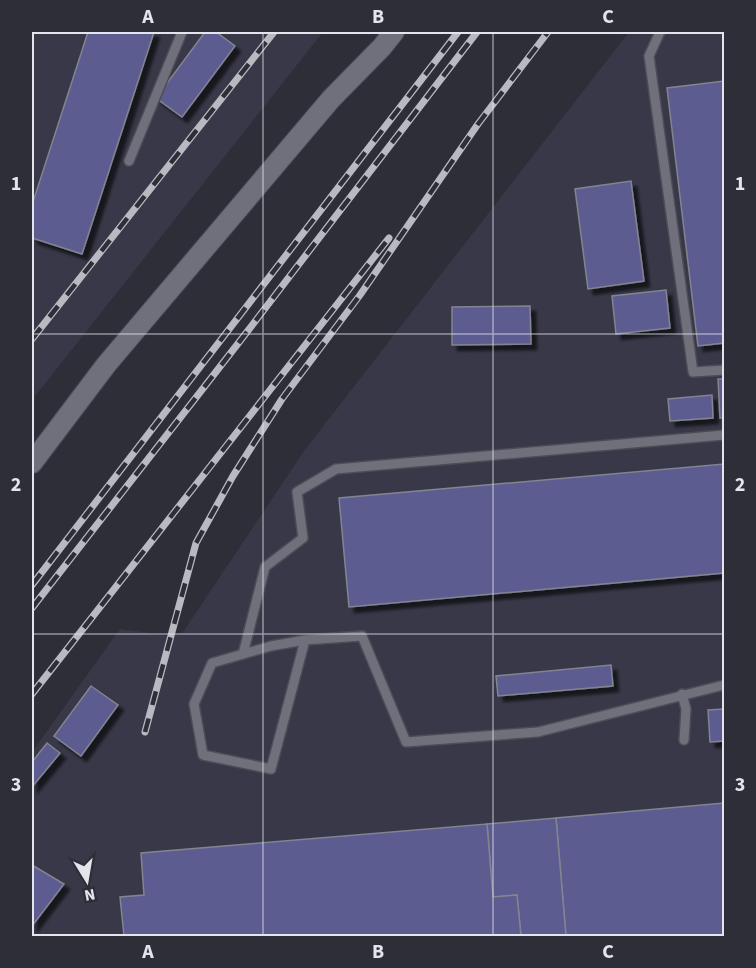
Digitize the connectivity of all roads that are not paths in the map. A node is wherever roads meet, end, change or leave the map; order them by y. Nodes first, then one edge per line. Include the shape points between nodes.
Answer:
1 (182, 32) edge
2 (394, 32) edge
3 (660, 32) edge
4 (129, 161) dead end
5 (724, 370) edge
6 (724, 435) edge
7 (32, 463) edge
8 (305, 640) junction
9 (243, 654) junction
10 (724, 685) edge
11 (682, 694) junction
12 (684, 740) dead end

1 - 4 lane
2 - 7 street via 331,99 106,365
3 - 5 lane via 649,56 693,372
6 - 9 lane via 336,469 297,492 303,538 265,567
8 - 9 lane
8 - 9 lane via 271,769 203,755 194,704 212,663
8 - 11 lane via 362,636 406,742 538,732
10 - 11 lane
11 - 12 lane via 686,709

